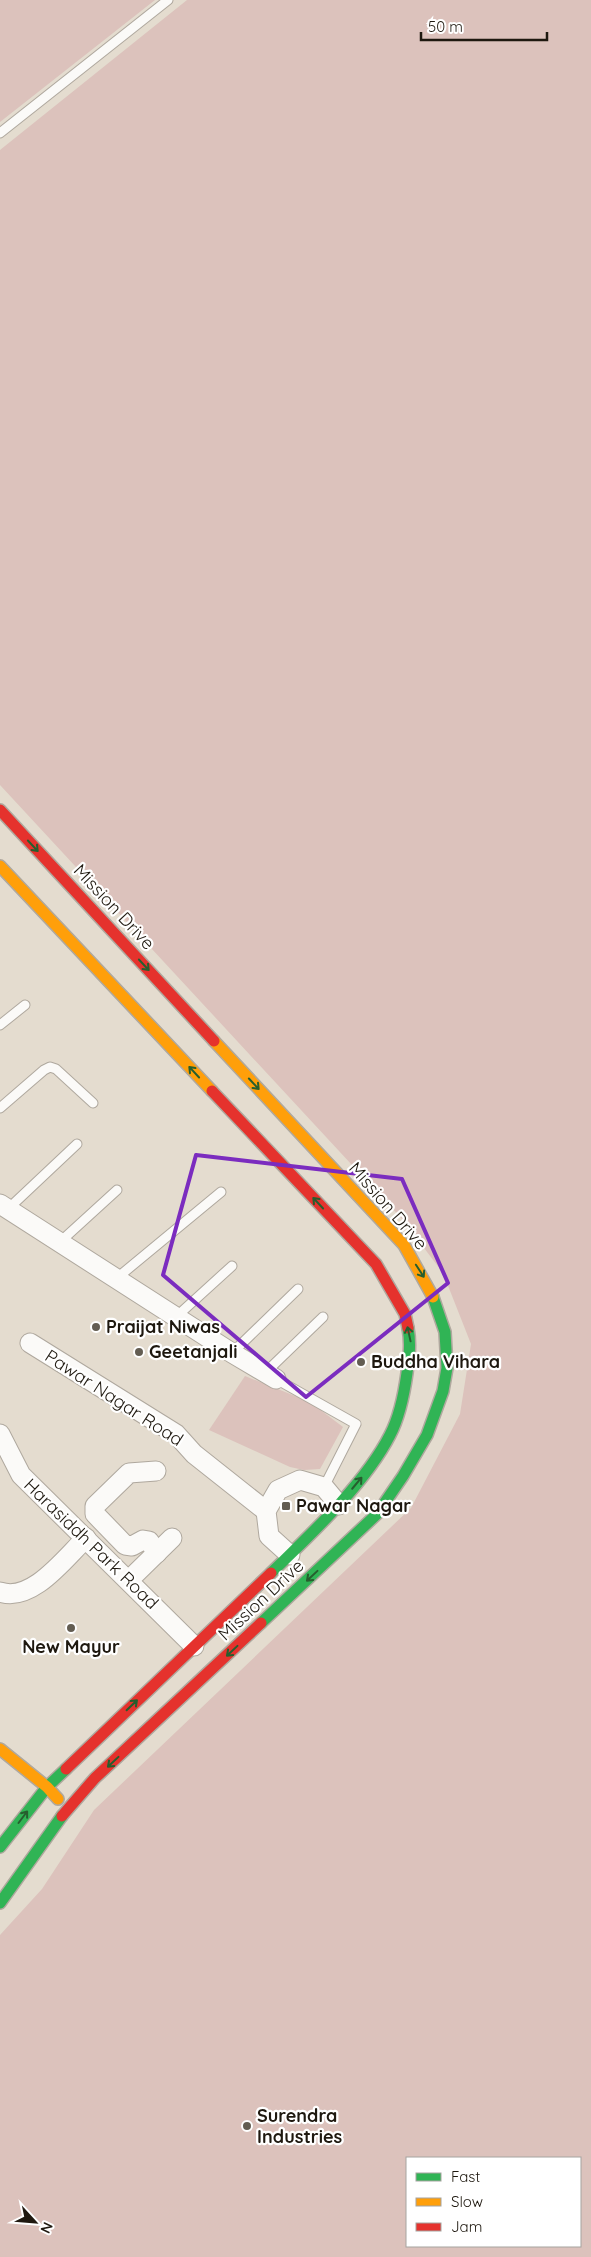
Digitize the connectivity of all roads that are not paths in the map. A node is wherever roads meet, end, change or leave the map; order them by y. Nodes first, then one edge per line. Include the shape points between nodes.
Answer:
1 (168, 0) edge
2 (0, 133) edge
3 (0, 810) edge
4 (0, 866) edge
5 (25, 1005) dead end
6 (0, 1025) edge
7 (93, 1103) dead end
8 (0, 1108) edge
9 (77, 1144) dead end
10 (117, 1190) dead end
11 (221, 1192) dead end
12 (4, 1206) edge
13 (60, 1242) junction
14 (232, 1266) dead end
15 (117, 1278) junction
16 (298, 1289) dead end
17 (177, 1316) junction
18 (323, 1317) dead end
19 (30, 1343) dead end
20 (232, 1353) junction
21 (271, 1376) junction
22 (0, 1434) edge
23 (156, 1471) dead end
24 (324, 1487) junction
25 (339, 1505) junction
26 (266, 1511) junction
27 (331, 1526) junction
28 (86, 1538) junction
29 (172, 1538) dead end
30 (348, 1542) junction
31 (157, 1553) junction
32 (290, 1554) junction
33 (129, 1580) junction
34 (0, 1592) edge
35 (194, 1646) junction
36 (0, 1749) edge
37 (47, 1787) junction
38 (68, 1809) junction
39 (0, 1848) edge
40 (0, 1904) edge

1 - 2 lane
3 -> 30 street, Mission Drive via 404,1245 425,1279 447,1345 446,1377 421,1445 400,1481 377,1514
25 -> 4 street, Mission Drive via 370,1467 390,1435 404,1398 411,1344 404,1314 392,1288 376,1264
5 - 6 lane
7 - 8 lane via 50,1067
9 - 12 lane
10 - 13 lane
11 - 15 lane
12 - 13 street
13 - 15 street
14 - 17 lane
15 - 17 street
16 - 20 lane
17 - 20 street
18 - 21 lane
19 - 26 street, Pawar Nagar Road via 176,1434 194,1454
20 - 21 street
21 - 24 lane via 356,1424
22 - 28 street, Harasiddh Park Road via 21,1475
23 - 31 street via 129,1473 95,1506 95,1514 125,1545 149,1541
24 - 25 street
24 - 26 street via 300,1480 278,1490
25 - 27 street, Mission Drive
26 - 32 street via 269,1536
27 - 30 street
27 - 32 street, Mission Drive
28 - 33 street, Harasiddh Park Road
28 - 34 street via 39,1584 15,1595
29 - 31 street
30 -> 38 street, Mission Drive via 95,1778
31 - 33 street
32 - 35 street, Mission Drive
33 - 35 street, Harasiddh Park Road
37 -> 35 street, Mission Drive
36 - 37 street
37 - 38 street
39 -> 37 street, Mission Drive
38 - 40 street, Mission Drive

